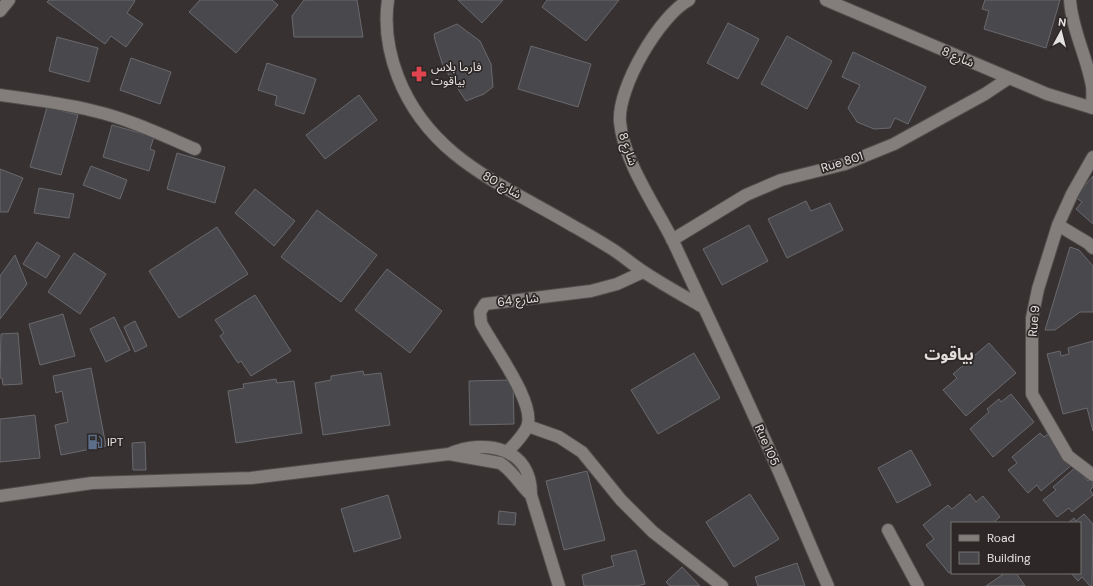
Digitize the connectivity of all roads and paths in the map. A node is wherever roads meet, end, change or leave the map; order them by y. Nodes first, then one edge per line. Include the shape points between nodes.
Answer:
1 (9, 0) edge
2 (388, 0) edge
3 (689, 0) edge
4 (826, 0) edge
5 (1070, 0) edge
6 (0, 10) edge
7 (1009, 78) junction
8 (0, 95) edge
9 (1092, 108) edge
10 (195, 149) dead end
11 (1093, 157) edge
12 (1058, 225) junction
13 (672, 240) junction
14 (1093, 248) edge
15 (643, 272) junction
16 (701, 306) junction
17 (528, 426) junction
18 (508, 451) junction
19 (449, 454) junction
20 (1093, 475) edge
21 (532, 495) junction
22 (0, 497) edge
23 (888, 530) dead end
24 (559, 586) edge
25 (722, 586) edge
26 (828, 586) edge
27 (918, 586) edge

1 - 6 street
2 - 15 street, شارع 80 via 386,38 391,59 405,95 420,119 442,144 468,165 612,250
3 - 13 street, شارع 8 via 664,24 637,62 620,106 623,138 635,168
4 - 7 street, شارع 8
5 - 9 street via 1076,35 1087,64 1092,88
7 - 9 street, شارع 8 via 1047,94
7 - 13 street, Rue 801 via 894,144 845,164 781,180 746,195
8 - 10 street via 94,111 143,126
11 - 12 street, Rue 9
12 - 14 street
12 - 20 street, Rue 9 via 1038,289 1032,318 1032,394 1068,456
13 - 16 street, شارع 8
15 - 16 street, شارع 80
15 - 17 street, شارع 64 via 616,284 591,291 485,304 480,312 481,323 526,401 529,413
16 - 26 street, Rue 105 via 760,429
17 - 18 street
17 - 25 street via 559,437 582,452 621,500 653,532
18 - 19 street via 479,448 460,449
18 - 21 street via 518,458 525,469 532,484
19 - 21 street via 500,463 520,486
19 - 22 street via 251,478 92,483
21 - 24 street
23 - 27 street

